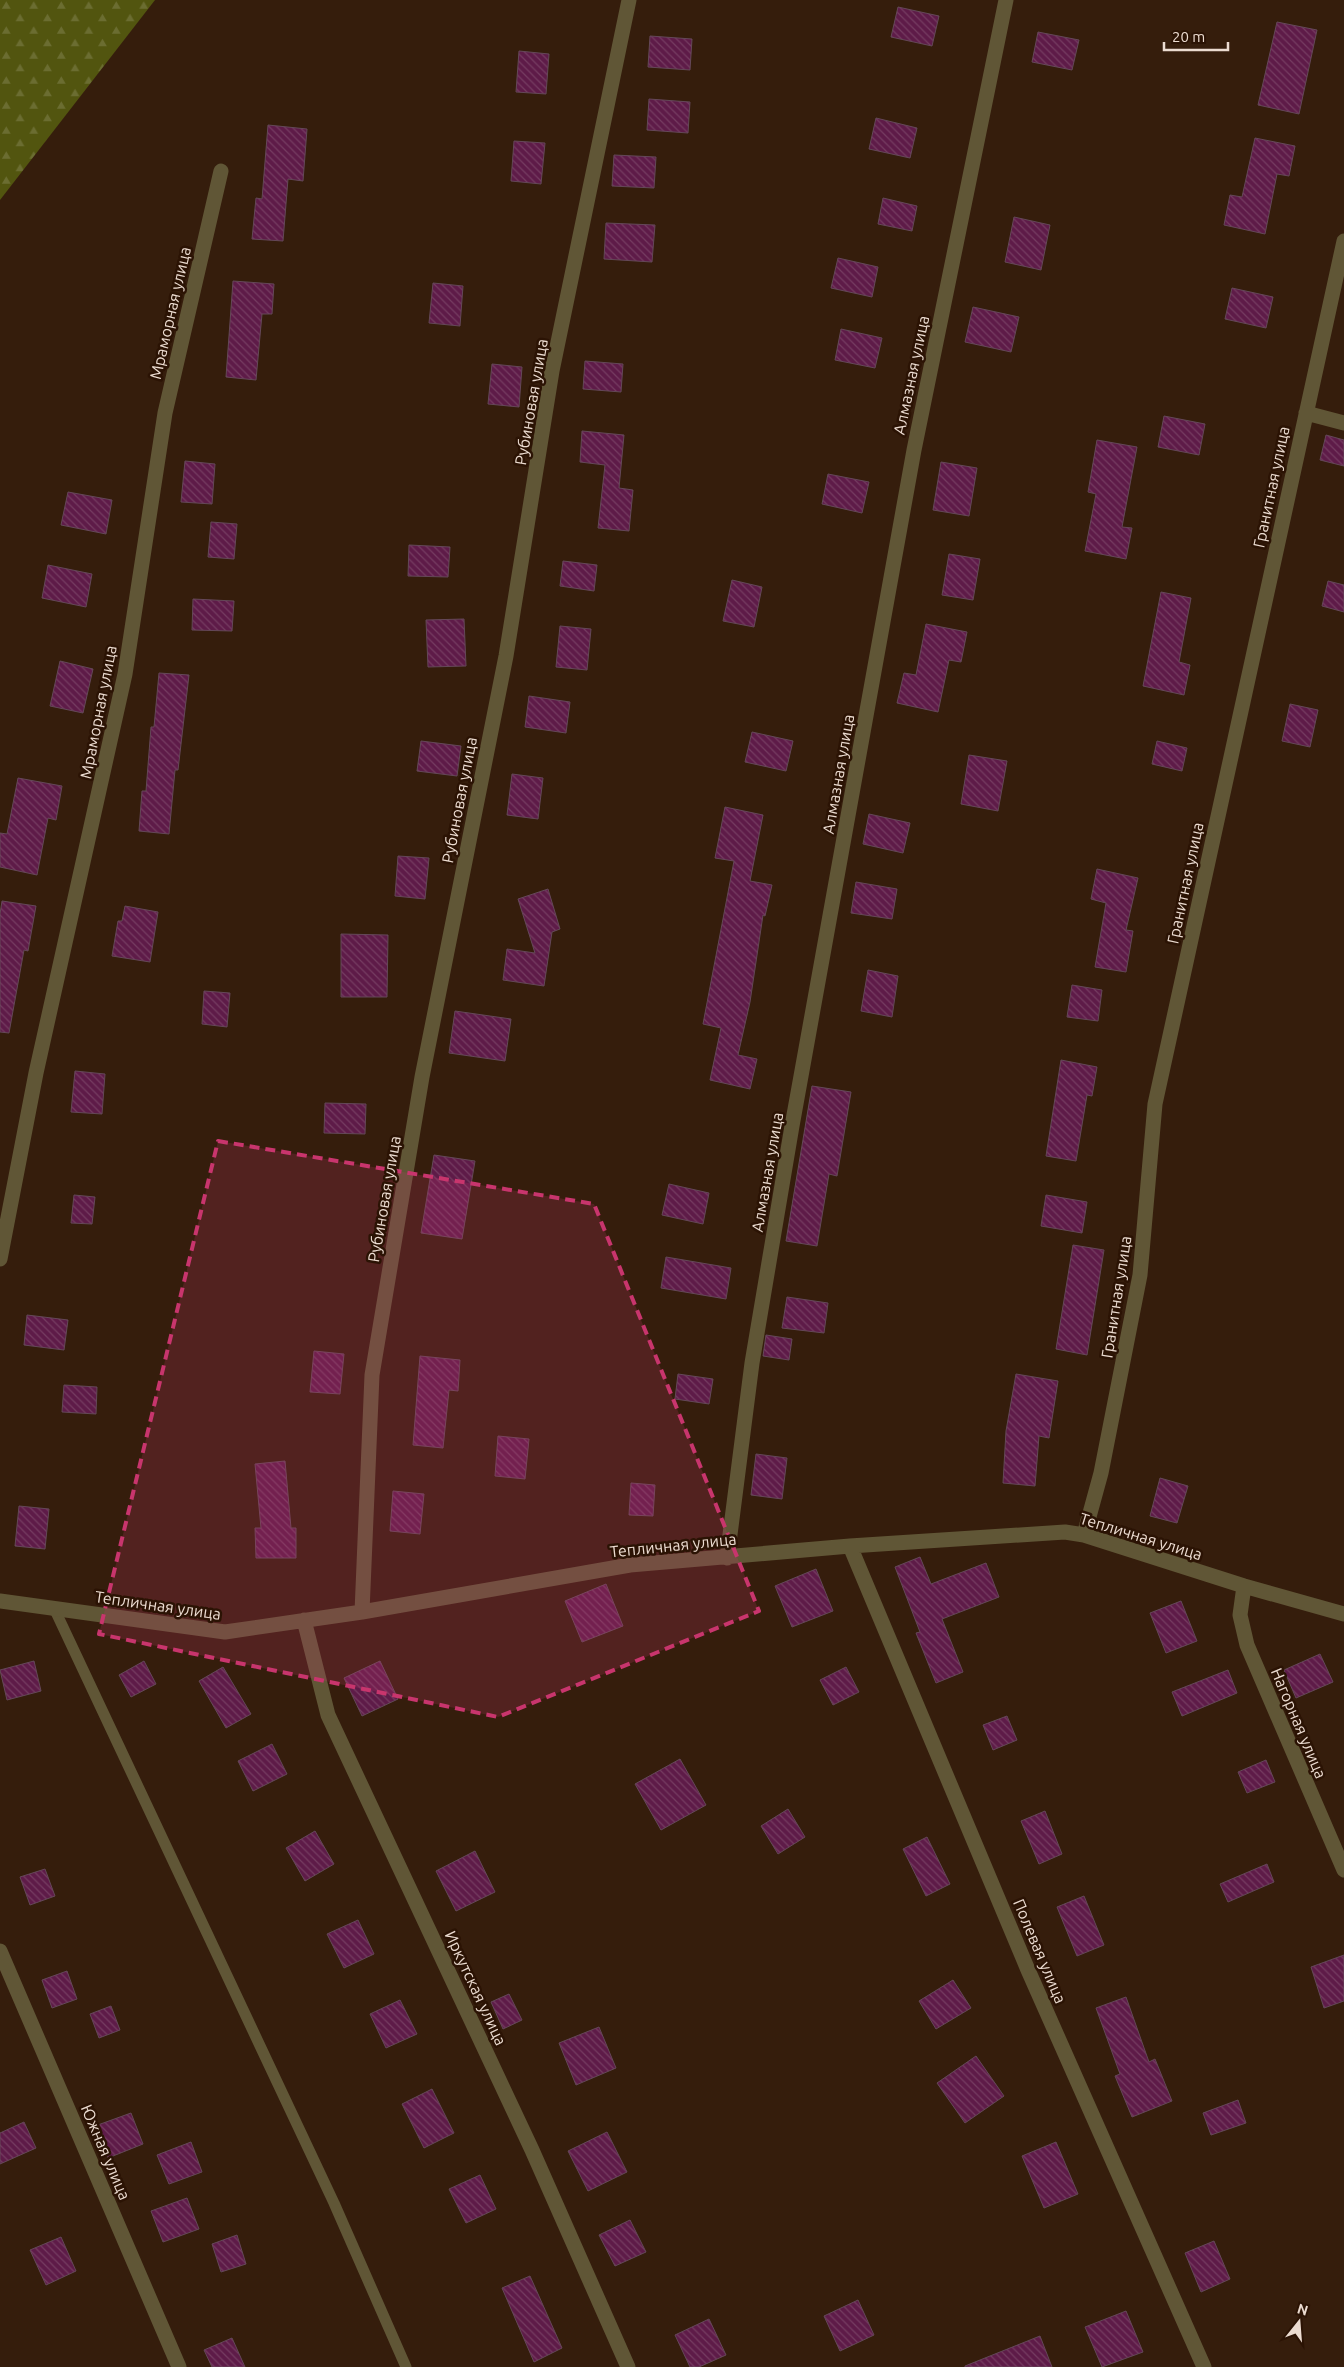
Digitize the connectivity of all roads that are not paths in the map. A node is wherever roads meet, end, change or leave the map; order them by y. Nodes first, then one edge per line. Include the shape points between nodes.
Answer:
1 (629, 0) edge
2 (1006, 0) edge
3 (221, 171) dead end
4 (1344, 241) edge
5 (1306, 412) junction
6 (1344, 423) edge
7 (0, 1259) edge
8 (1084, 1535) junction
9 (850, 1546) junction
10 (727, 1558) junction
11 (1244, 1586) junction
12 (0, 1601) edge
13 (54, 1608) junction
14 (362, 1612) junction
15 (1344, 1614) edge
16 (304, 1620) junction
17 (1344, 1870) edge
18 (0, 1950) edge
19 (180, 2367) edge
20 (406, 2367) edge
21 (628, 2367) edge
22 (1204, 2367) edge

1 - 14 street, Рубиновая улица via 552,372 506,656 422,1077 372,1375
2 - 10 street, Алмазная улица via 914,450 792,1126 752,1363
3 - 7 street, Мраморная улица via 165,413 125,674 36,1073
4 - 5 street, Гранитная улица
5 - 6 street
5 - 8 street, Гранитная улица via 1155,1104 1140,1275 1101,1473
8 - 9 street, Тепличная улица via 1065,1532
8 - 11 street, Тепличная улица
9 - 10 street, Тепличная улица
9 - 22 street, Полевая улица via 1028,1970
10 - 14 street, Тепличная улица via 630,1565
11 - 15 street, Тепличная улица
11 - 17 street, Нагорная улица via 1240,1615 1247,1645
12 - 13 street, Тепличная улица
13 - 16 street, Тепличная улица via 225,1632
13 - 20 lane via 334,2203
14 - 16 street, Тепличная улица
16 - 21 street, Иркутская улица via 328,1715 532,2150
18 - 19 street, Южная улица

